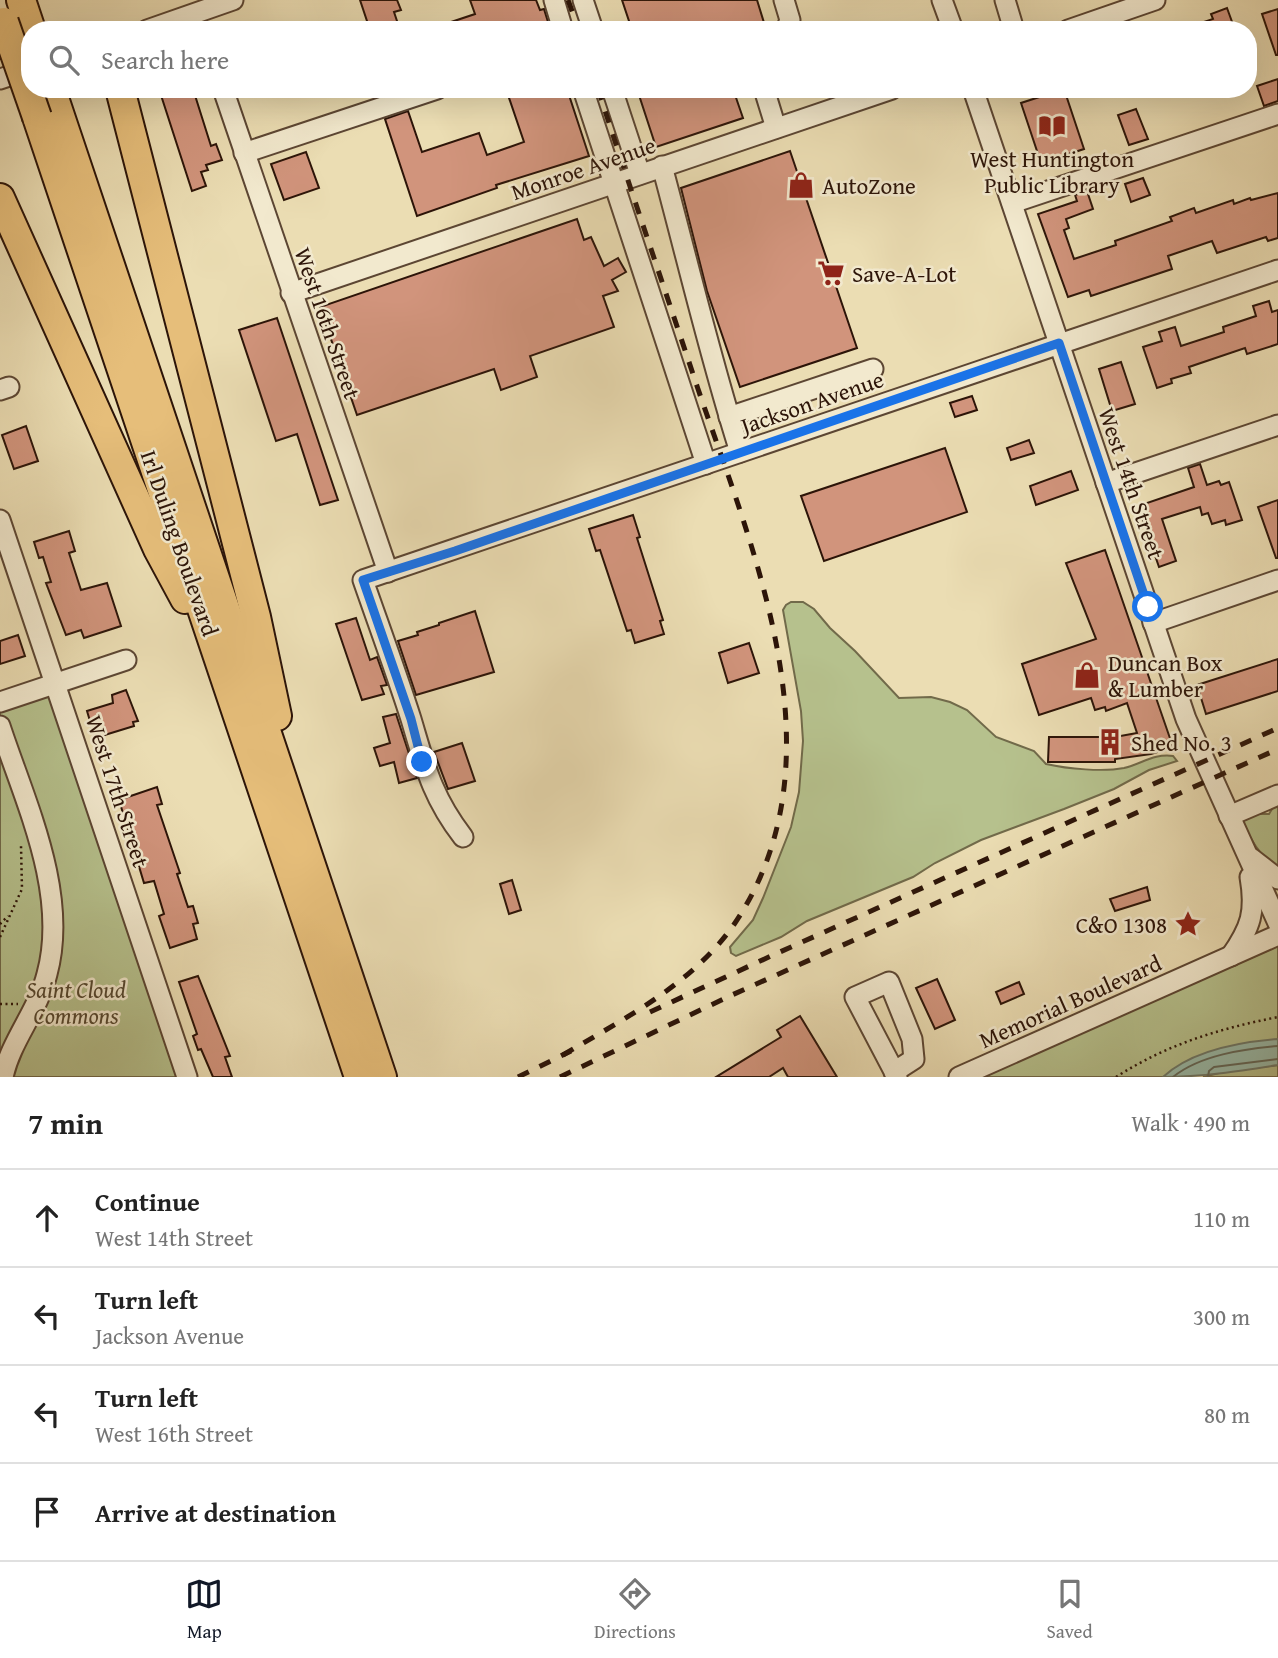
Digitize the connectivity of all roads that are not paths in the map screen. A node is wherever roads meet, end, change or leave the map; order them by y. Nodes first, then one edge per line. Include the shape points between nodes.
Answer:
1 (233, 0) edge
2 (554, 0) edge
3 (583, 0) edge
4 (784, 0) edge
5 (942, 0) edge
6 (1005, 0) edge
7 (1155, 0) edge
8 (197, 14) edge
9 (175, 21) edge
10 (561, 21) edge
11 (590, 21) edge
12 (790, 21) edge
13 (950, 21) edge
14 (1011, 21) edge
15 (1094, 21) edge
16 (21, 72) edge
17 (0, 79) edge
18 (122, 98) edge
19 (226, 98) edge
20 (410, 98) edge
21 (586, 98) edge
22 (615, 98) edge
23 (767, 98) edge
24 (865, 98) edge
25 (976, 98) edge
26 (49, 105) edge
27 (1278, 114) edge
28 (776, 128) junction
29 (244, 153) junction
30 (662, 166) junction
31 (640, 174) junction
32 (613, 183) junction
33 (0, 198) edge
34 (1012, 203) junction
35 (1278, 270) edge
36 (291, 293) junction
37 (1059, 343) junction
38 (873, 369) dead end
39 (729, 418) junction
40 (1278, 425) edge
41 (740, 452) junction
42 (706, 464) junction
43 (1106, 483) junction
44 (0, 520) edge
45 (4, 545) edge
46 (388, 572) junction
47 (1278, 580) edge
48 (1153, 622) junction
49 (126, 660) dead end
50 (220, 663) junction
51 (56, 683) junction
52 (0, 702) edge
53 (0, 726) edge
54 (1278, 795) edge
55 (1228, 816) junction
56 (300, 828) junction
57 (463, 837) dead end
58 (1247, 855) junction
59 (1278, 879) edge
60 (1278, 923) edge
61 (1278, 935) edge
62 (1230, 957) junction
63 (3, 1077) edge
64 (187, 1077) edge
65 (359, 1077) edge
66 (382, 1077) edge
67 (959, 1077) edge

1 - 8 street
2 - 10 street
3 - 11 street
4 - 12 street
5 - 13 street
6 - 14 street
7 - 15 street
8 - 9 street
16 - 17 street
18 - 56 highway via 256,617
19 - 29 street, West 16th Street
20 - 29 street
21 - 32 street
22 - 31 street
23 - 28 street
24 - 28 street, Monroe Avenue
25 - 34 street, West 14th Street
26 - 50 highway, Irl Duling Boulevard
26 - 56 highway, Irl Duling Boulevard
27 - 34 street
28 - 30 street, Monroe Avenue
29 - 36 street, West 16th Street
30 - 31 street, Monroe Avenue
30 - 39 street
31 - 32 street, Monroe Avenue
32 - 36 street, Monroe Avenue
32 - 42 street
33 - 50 highway via 158,549
34 - 37 street, West 14th Street
35 - 37 street, Jackson Avenue
36 - 46 street, West 16th Street
37 - 41 street, Jackson Avenue
37 - 43 street, West 14th Street
38 - 39 street
39 - 41 street
40 - 43 street
41 - 42 street, Jackson Avenue
42 - 46 street, Jackson Avenue
43 - 48 street, West 14th Street
44 - 45 street, West 17th Street
45 - 51 street, West 17th Street
46 - 57 street, Jackson Avenue via 363,580 428,779
47 - 48 street
48 - 55 street, West 14th Street via 1186,719
49 - 51 street
50 - 65 highway, Irl Duling Boulevard
51 - 52 street
51 - 64 street, West 17th Street
53 - 63 street via 45,870 53,922 47,977
54 - 55 street
55 - 58 street, West 14th Street
56 - 66 highway, Irl Duling Boulevard
58 - 59 street
58 - 60 street, West 14th Street
58 - 62 street via 1253,909 1244,936
61 - 62 street, Memorial Boulevard
62 - 67 street, Memorial Boulevard

